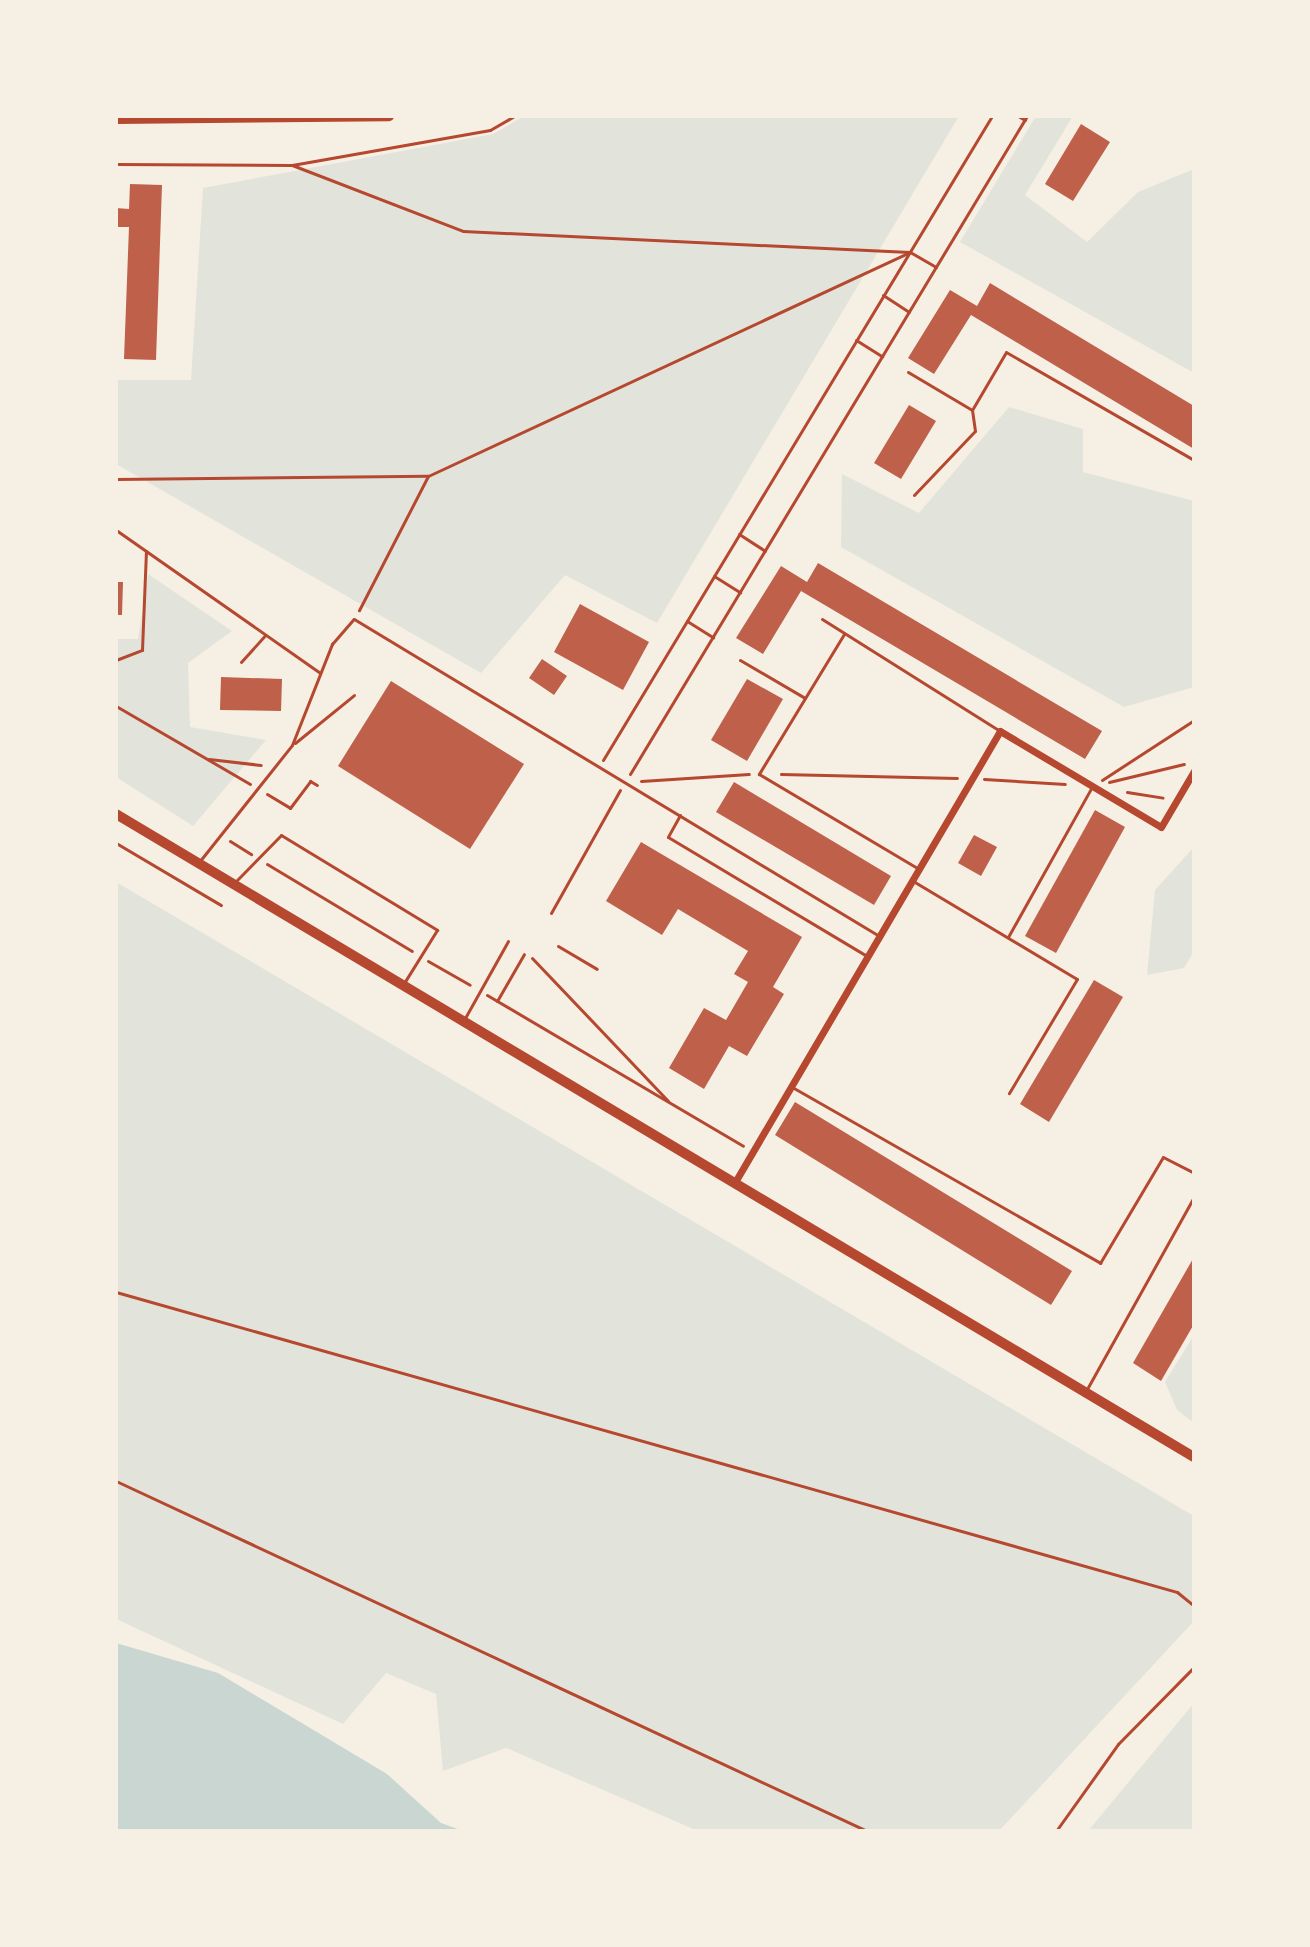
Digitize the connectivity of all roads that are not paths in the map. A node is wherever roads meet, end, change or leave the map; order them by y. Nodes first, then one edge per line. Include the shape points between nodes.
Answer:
1 (389, 116) edge
2 (116, 119) edge
3 (302, 119) edge
4 (908, 372) dead end
5 (116, 373) edge
6 (116, 380) edge
7 (972, 410) junction
8 (1194, 460) edge
9 (914, 495) dead end
10 (116, 530) edge
11 (146, 551) junction
12 (822, 619) dead end
13 (265, 634) junction
14 (844, 634) junction
15 (116, 660) edge
16 (740, 660) dead end
17 (241, 662) dead end
18 (319, 672) junction
19 (354, 695) dead end
20 (805, 698) junction
21 (1000, 731) junction
22 (292, 745) junction
23 (1194, 771) edge
24 (1093, 786) junction
25 (116, 814) edge
26 (680, 815) junction
27 (199, 863) junction
28 (918, 869) junction
29 (912, 880) junction
30 (234, 883) junction
31 (879, 936) junction
32 (1008, 937) junction
33 (508, 941) dead end
34 (868, 956) junction
35 (404, 983) junction
36 (465, 1018) junction
37 (791, 1086) junction
38 (1009, 1093) dead end
39 (1194, 1173) edge
40 (735, 1182) junction
41 (1194, 1197) edge
42 (1087, 1389) junction
43 (1194, 1457) edge

1 - 3 main road
2 - 3 main road
4 - 7 lane
5 - 6 lane
7 - 8 lane via 1006,352
7 - 9 lane via 975,431
10 - 11 lane
11 - 13 lane
11 - 15 lane via 142,650
12 - 14 lane
13 - 17 lane
13 - 18 lane
14 - 20 lane
14 - 21 lane
16 - 20 lane
18 - 22 lane
18 - 26 lane via 354,619
19 - 22 lane
20 - 28 lane via 759,774
21 - 24 street
21 - 28 street
22 - 27 lane
23 - 24 street via 1161,827
24 - 32 lane
25 - 27 main road
26 - 31 lane
26 - 34 lane via 668,837
27 - 30 main road
28 - 29 street
29 - 31 street
29 - 32 lane
30 - 35 main road
30 - 35 lane via 281,835 437,930
31 - 34 street
32 - 38 lane via 1077,979
33 - 36 lane
34 - 37 street
35 - 36 main road
36 - 40 main road
37 - 39 lane via 1100,1263 1163,1157
37 - 40 street
40 - 42 main road
41 - 42 lane
42 - 43 main road

